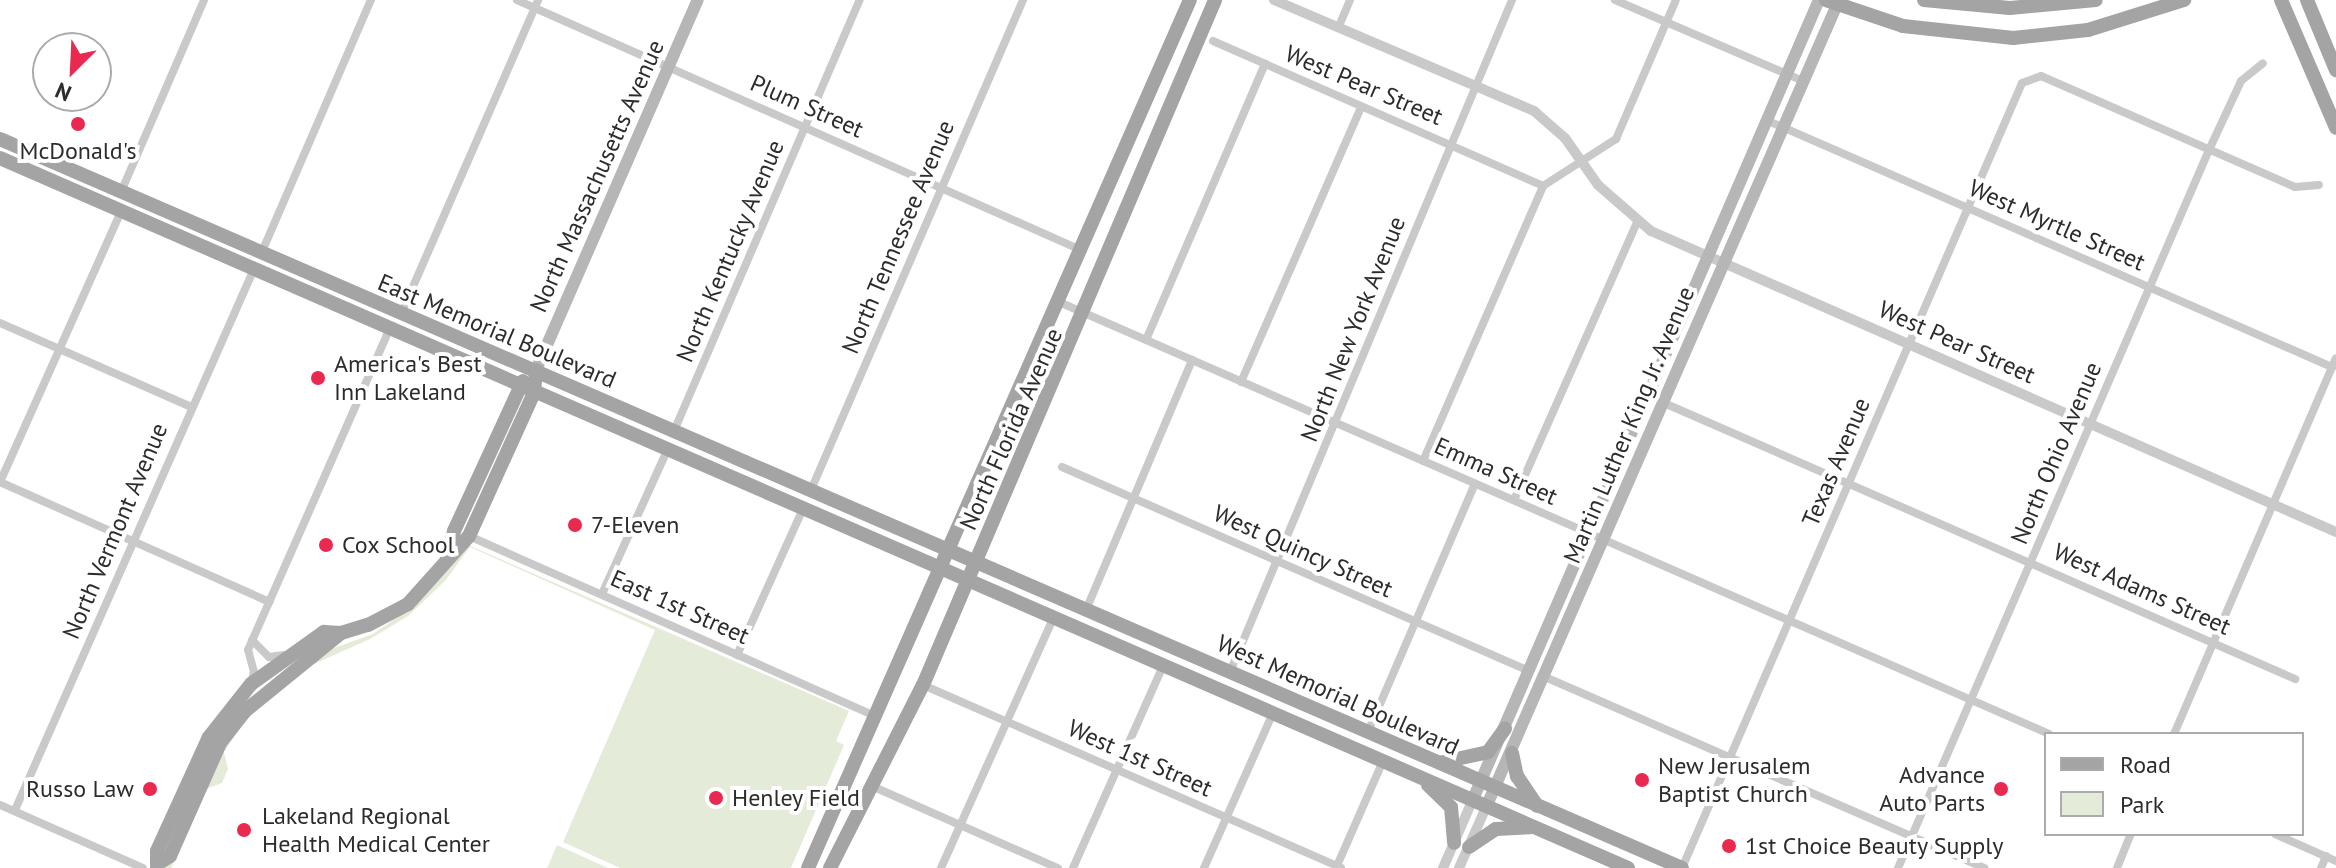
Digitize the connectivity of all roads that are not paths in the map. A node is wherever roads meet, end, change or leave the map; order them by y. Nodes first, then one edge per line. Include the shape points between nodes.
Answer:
1 (204, 0) edge
2 (371, 0) edge
3 (517, 0) edge
4 (698, 0) edge
5 (860, 0) edge
6 (1023, 0) edge
7 (1190, 0) edge
8 (1215, 0) edge
9 (1274, 0) edge
10 (1350, 0) edge
11 (1512, 0) edge
12 (1615, 0) edge
13 (1676, 0) edge
14 (1819, 0) edge
15 (1924, 0) edge
16 (2096, 0) edge
17 (2184, 0) edge
18 (2307, 0) edge
19 (1834, 2) edge
20 (2280, 2) edge
21 (537, 4) edge
22 (1667, 22) junction
23 (1339, 26) junction
24 (1213, 41) dead end
25 (2263, 63) dead end
26 (1265, 64) junction
27 (669, 67) junction
28 (2336, 70) edge
29 (1786, 75) junction
30 (1803, 81) junction
31 (1475, 84) junction
32 (1361, 107) junction
33 (1766, 120) junction
34 (805, 127) junction
35 (1784, 128) junction
36 (2336, 128) edge
37 (0, 139) edge
38 (1451, 144) junction
39 (2209, 150) junction
40 (0, 158) edge
41 (1583, 163) junction
42 (36, 175) junction
43 (2319, 185) dead end
44 (1543, 186) junction
45 (941, 187) junction
46 (121, 192) junction
47 (1967, 207) junction
48 (121, 211) junction
49 (180, 219) junction
50 (1637, 223) junction
51 (1082, 250) junction
52 (261, 254) junction
53 (1708, 255) junction
54 (1724, 262) junction
55 (254, 269) junction
56 (2149, 287) junction
57 (1059, 302) junction
58 (1085, 313) junction
59 (401, 314) junction
60 (0, 323) edge
61 (390, 328) junction
62 (1146, 340) junction
63 (1909, 343) junction
64 (58, 349) junction
65 (2336, 358) edge
66 (1192, 360) junction
67 (2332, 367) junction
68 (536, 370) junction
69 (1241, 382) junction
70 (517, 386) junction
71 (534, 393) junction
72 (1664, 403) junction
73 (191, 407) junction
74 (1334, 422) junction
75 (2092, 422) junction
76 (674, 431) junction
77 (667, 451) junction
78 (1423, 461) junction
79 (1062, 467) dead end
80 (0, 482) edge
81 (1849, 482) junction
82 (1475, 484) junction
83 (811, 490) junction
84 (1133, 498) junction
85 (1514, 500) junction
86 (2273, 504) junction
87 (803, 509) junction
88 (2336, 532) edge
89 (1588, 534) junction
90 (469, 536) junction
91 (1604, 540) junction
92 (133, 542) junction
93 (951, 551) junction
94 (1276, 561) junction
95 (447, 562) junction
96 (976, 562) junction
97 (2031, 562) junction
98 (942, 569) junction
99 (969, 580) junction
100 (602, 594) junction
101 (270, 602) junction
102 (1086, 610) junction
103 (1054, 617) junction
104 (1790, 620) junction
105 (1415, 622) junction
106 (341, 633) junction
107 (252, 640) junction
108 (2214, 643) junction
109 (288, 653) junction
110 (737, 655) junction
111 (1163, 666) junction
112 (1529, 671) junction
113 (1230, 672) junction
114 (1545, 677) junction
115 (2295, 679) dead end
116 (251, 684) junction
117 (890, 684) junction
118 (923, 685) junction
119 (1971, 700) junction
120 (1273, 713) junction
121 (876, 716) junction
122 (1005, 720) junction
123 (1505, 729) junction
124 (1368, 732) junction
125 (2044, 732) edge
126 (2175, 732) edge
127 (1512, 753) junction
128 (1730, 756) junction
129 (1383, 761) junction
130 (1436, 762) junction
131 (1116, 770) junction
132 (1419, 777) junction
133 (1489, 785) junction
134 (874, 787) junction
135 (1480, 802) junction
136 (0, 805) edge
137 (1538, 807) junction
138 (15, 810) junction
139 (1226, 817) junction
140 (960, 825) junction
141 (1537, 827) junction
142 (1912, 835) junction
143 (2130, 836) edge
144 (2280, 836) edge
145 (1454, 843) junction
146 (1469, 847) junction
147 (2326, 856) junction
148 (2336, 861) edge
149 (158, 866) edge
150 (1338, 867) edge
151 (143, 868) edge
152 (808, 868) edge
153 (818, 868) edge
154 (830, 868) edge
155 (941, 868) edge
156 (1058, 868) edge
157 (1073, 868) edge
158 (1204, 868) edge
159 (1443, 868) edge
160 (1459, 868) edge
161 (1627, 868) edge
162 (1682, 868) edge
163 (1898, 868) edge
164 (1984, 868) edge
165 (2117, 868) edge
166 (2321, 868) edge

1 - 46 street
2 - 52 street
3 - 21 street, Plum Street
4 - 27 main road, North Massachusetts Avenue
5 - 34 street, North Kentucky Avenue
6 - 45 street, North Tennessee Avenue
7 - 51 main road, North Florida Avenue
8 - 58 main road, North Florida Avenue
9 - 23 street, West Pear Street
10 - 23 street
11 - 31 street, North New York Avenue
12 - 22 street
13 - 22 street
14 - 29 main road, Martin Luther King Jr. Avenue
15 - 16 main road via 2010,8
17 - 19 main road via 2088,30 2013,38 1938,33
18 - 28 main road
19 - 30 main road, Martin Luther King Jr. Avenue
20 - 36 main road
21 - 27 street, Plum Street
21 - 59 street
22 - 29 street
22 - 41 street via 1616,139
23 - 31 street, West Pear Street
24 - 26 street, West Pear Street
25 - 39 street, North Ohio Avenue via 2241,81
26 - 32 street, West Pear Street
26 - 62 street
27 - 34 street, Plum Street
27 - 68 main road, North Massachusetts Avenue
29 - 30 street
29 - 33 main road, Martin Luther King Jr. Avenue
30 - 35 main road, Martin Luther King Jr. Avenue
31 - 38 street, North New York Avenue
31 - 41 street, West Pear Street via 1545,119
32 - 38 street, West Pear Street
32 - 69 street
33 - 35 street, West Myrtle Street
33 - 53 main road, Martin Luther King Jr. Avenue
34 - 45 street, Plum Street
34 - 76 street, North Kentucky Avenue
35 - 47 street, West Myrtle Street
35 - 54 main road, Martin Luther King Jr. Avenue
37 - 46 main road, East Memorial Boulevard
38 - 44 street, West Pear Street
38 - 74 street, North New York Avenue
39 - 43 street via 2295,187
39 - 47 street, Texas Avenue via 2031,76 2022,83
39 - 56 street, North Ohio Avenue
40 - 42 main road, East Memorial Boulevard
41 - 44 street
41 - 50 street, West Pear Street
42 - 46 main road via 107,194
42 - 48 main road, East Memorial Boulevard
44 - 78 street
45 - 51 street, Plum Street
45 - 83 street, North Tennessee Avenue
46 - 49 main road, East Memorial Boulevard
47 - 56 street, West Myrtle Street
47 - 63 street, Texas Avenue
48 - 49 main road
48 - 55 main road, East Memorial Boulevard
48 - 64 street
49 - 52 main road, East Memorial Boulevard
50 - 53 street, West Pear Street
50 - 85 street
51 - 57 main road, North Florida Avenue
52 - 59 main road, East Memorial Boulevard
53 - 54 street, West Pear Street
53 - 89 main road, Martin Luther King Jr. Avenue
54 - 63 street, West Pear Street
54 - 72 main road, Martin Luther King Jr. Avenue
55 - 61 main road, East Memorial Boulevard
55 - 73 street, North Vermont Avenue
56 - 67 street, West Myrtle Street
56 - 75 street, North Ohio Avenue
57 - 58 street, Emma Street
57 - 93 main road, North Florida Avenue
58 - 62 street, Emma Street
58 - 96 main road, North Florida Avenue
59 - 68 main road, East Memorial Boulevard
60 - 64 street
61 - 70 main road, East Memorial Boulevard
61 - 101 street
62 - 66 street, Emma Street
63 - 75 street, West Pear Street
63 - 81 street, Texas Avenue
64 - 73 street
64 - 80 street
65 - 67 street
66 - 69 street, Emma Street
66 - 84 street
67 - 86 street
68 - 70 main road
68 - 71 main road
68 - 76 main road, East Memorial Boulevard
69 - 74 street, Emma Street
70 - 71 main road, East Memorial Boulevard
70 - 95 main road via 454,531
71 - 77 main road, East Memorial Boulevard
71 - 90 main road
72 - 81 street, West Adams Street
72 - 91 main road, Martin Luther King Jr. Avenue
73 - 92 street, North Vermont Avenue
74 - 78 street, Emma Street
74 - 94 street, North New York Avenue
75 - 86 street, West Pear Street
75 - 97 street, North Ohio Avenue
76 - 83 main road, East Memorial Boulevard
77 - 87 main road, East Memorial Boulevard
77 - 100 street
78 - 82 street, Emma Street
79 - 84 street, West Quincy Street
80 - 92 street
81 - 97 street, West Adams Street
81 - 104 street, Texas Avenue
82 - 85 street, Emma Street
82 - 105 street
83 - 93 main road, East Memorial Boulevard
84 - 94 street, West Quincy Street
84 - 102 street
85 - 89 street, Emma Street
86 - 88 street, West Pear Street
86 - 108 street
87 - 98 main road, East Memorial Boulevard
87 - 110 street
89 - 91 street, Emma Street
89 - 112 main road, Martin Luther King Jr. Avenue
90 - 95 main road
90 - 100 street, East 1st Street
91 - 104 street, Emma Street
91 - 114 main road, Martin Luther King Jr. Avenue
92 - 101 street
92 - 138 street, North Vermont Avenue
93 - 96 main road, East Memorial Boulevard
93 - 98 main road, North Florida Avenue
94 - 105 street, West Quincy Street
94 - 113 street, North New York Avenue
95 - 106 main road via 408,604
96 - 99 main road, North Florida Avenue
96 - 102 main road, West Memorial Boulevard
97 - 108 street, West Adams Street
97 - 119 street, North Ohio Avenue
98 - 99 main road, West Memorial Boulevard
98 - 117 main road, North Florida Avenue
99 - 103 main road, West Memorial Boulevard
99 - 118 main road, North Florida Avenue
100 - 110 street, East 1st Street
101 - 107 street
102 - 113 main road, West Memorial Boulevard
103 - 111 main road, West Memorial Boulevard
103 - 122 street
104 - 119 street, Emma Street
104 - 128 street, Texas Avenue
105 - 112 street, West Quincy Street
105 - 124 street
106 - 109 main road via 324,632
106 - 149 main road via 245,711 220,743 170,856
107 - 109 street via 269,657
107 - 116 street
108 - 115 street, West Adams Street
108 - 126 street
109 - 116 main road
110 - 121 street, East 1st Street
111 - 120 main road, West Memorial Boulevard
111 - 131 street
112 - 123 main road, Martin Luther King Jr. Avenue
113 - 124 main road, West Memorial Boulevard
114 - 127 main road, Martin Luther King Jr. Avenue
114 - 128 street
116 - 149 main road via 209,737 157,851
117 - 121 main road, North Florida Avenue
117 - 153 main road via 886,711
118 - 122 street, West 1st Street
118 - 134 main road, North Florida Avenue
119 - 125 street, Emma Street
119 - 142 street, North Ohio Avenue
120 - 129 main road, West Memorial Boulevard
120 - 139 street
121 - 152 main road, North Florida Avenue
122 - 131 street, West 1st Street
122 - 140 street
123 - 130 main road via 1488,752 1474,759
123 - 133 main road, Martin Luther King Jr. Avenue
124 - 130 main road, West Memorial Boulevard
127 - 133 main road, Martin Luther King Jr. Avenue
127 - 137 main road via 1517,776
128 - 142 street
128 - 162 street, Texas Avenue
129 - 132 main road, West Memorial Boulevard
129 - 150 street
130 - 133 main road, West Memorial Boulevard
131 - 139 street, West 1st Street
131 - 157 street
132 - 135 main road, West Memorial Boulevard
132 - 145 main road via 1451,807
133 - 135 main road, Martin Luther King Jr. Avenue
133 - 137 main road, West Memorial Boulevard
134 - 140 street
134 - 154 main road, North Florida Avenue
135 - 141 main road, West Memorial Boulevard
135 - 145 street, Martin Luther King Jr. Avenue
135 - 146 street, Martin Luther King Jr. Avenue
136 - 138 street
137 - 162 main road, West Memorial Boulevard
138 - 151 street
139 - 150 street, West 1st Street
139 - 158 street
140 - 155 street
140 - 156 street
141 - 146 main road via 1496,829
141 - 161 main road, West Memorial Boulevard
142 - 163 street, North Ohio Avenue
142 - 164 street
143 - 165 street
144 - 147 street
145 - 159 street, Martin Luther King Jr. Avenue
146 - 160 street, Martin Luther King Jr. Avenue
147 - 148 street
147 - 166 street

